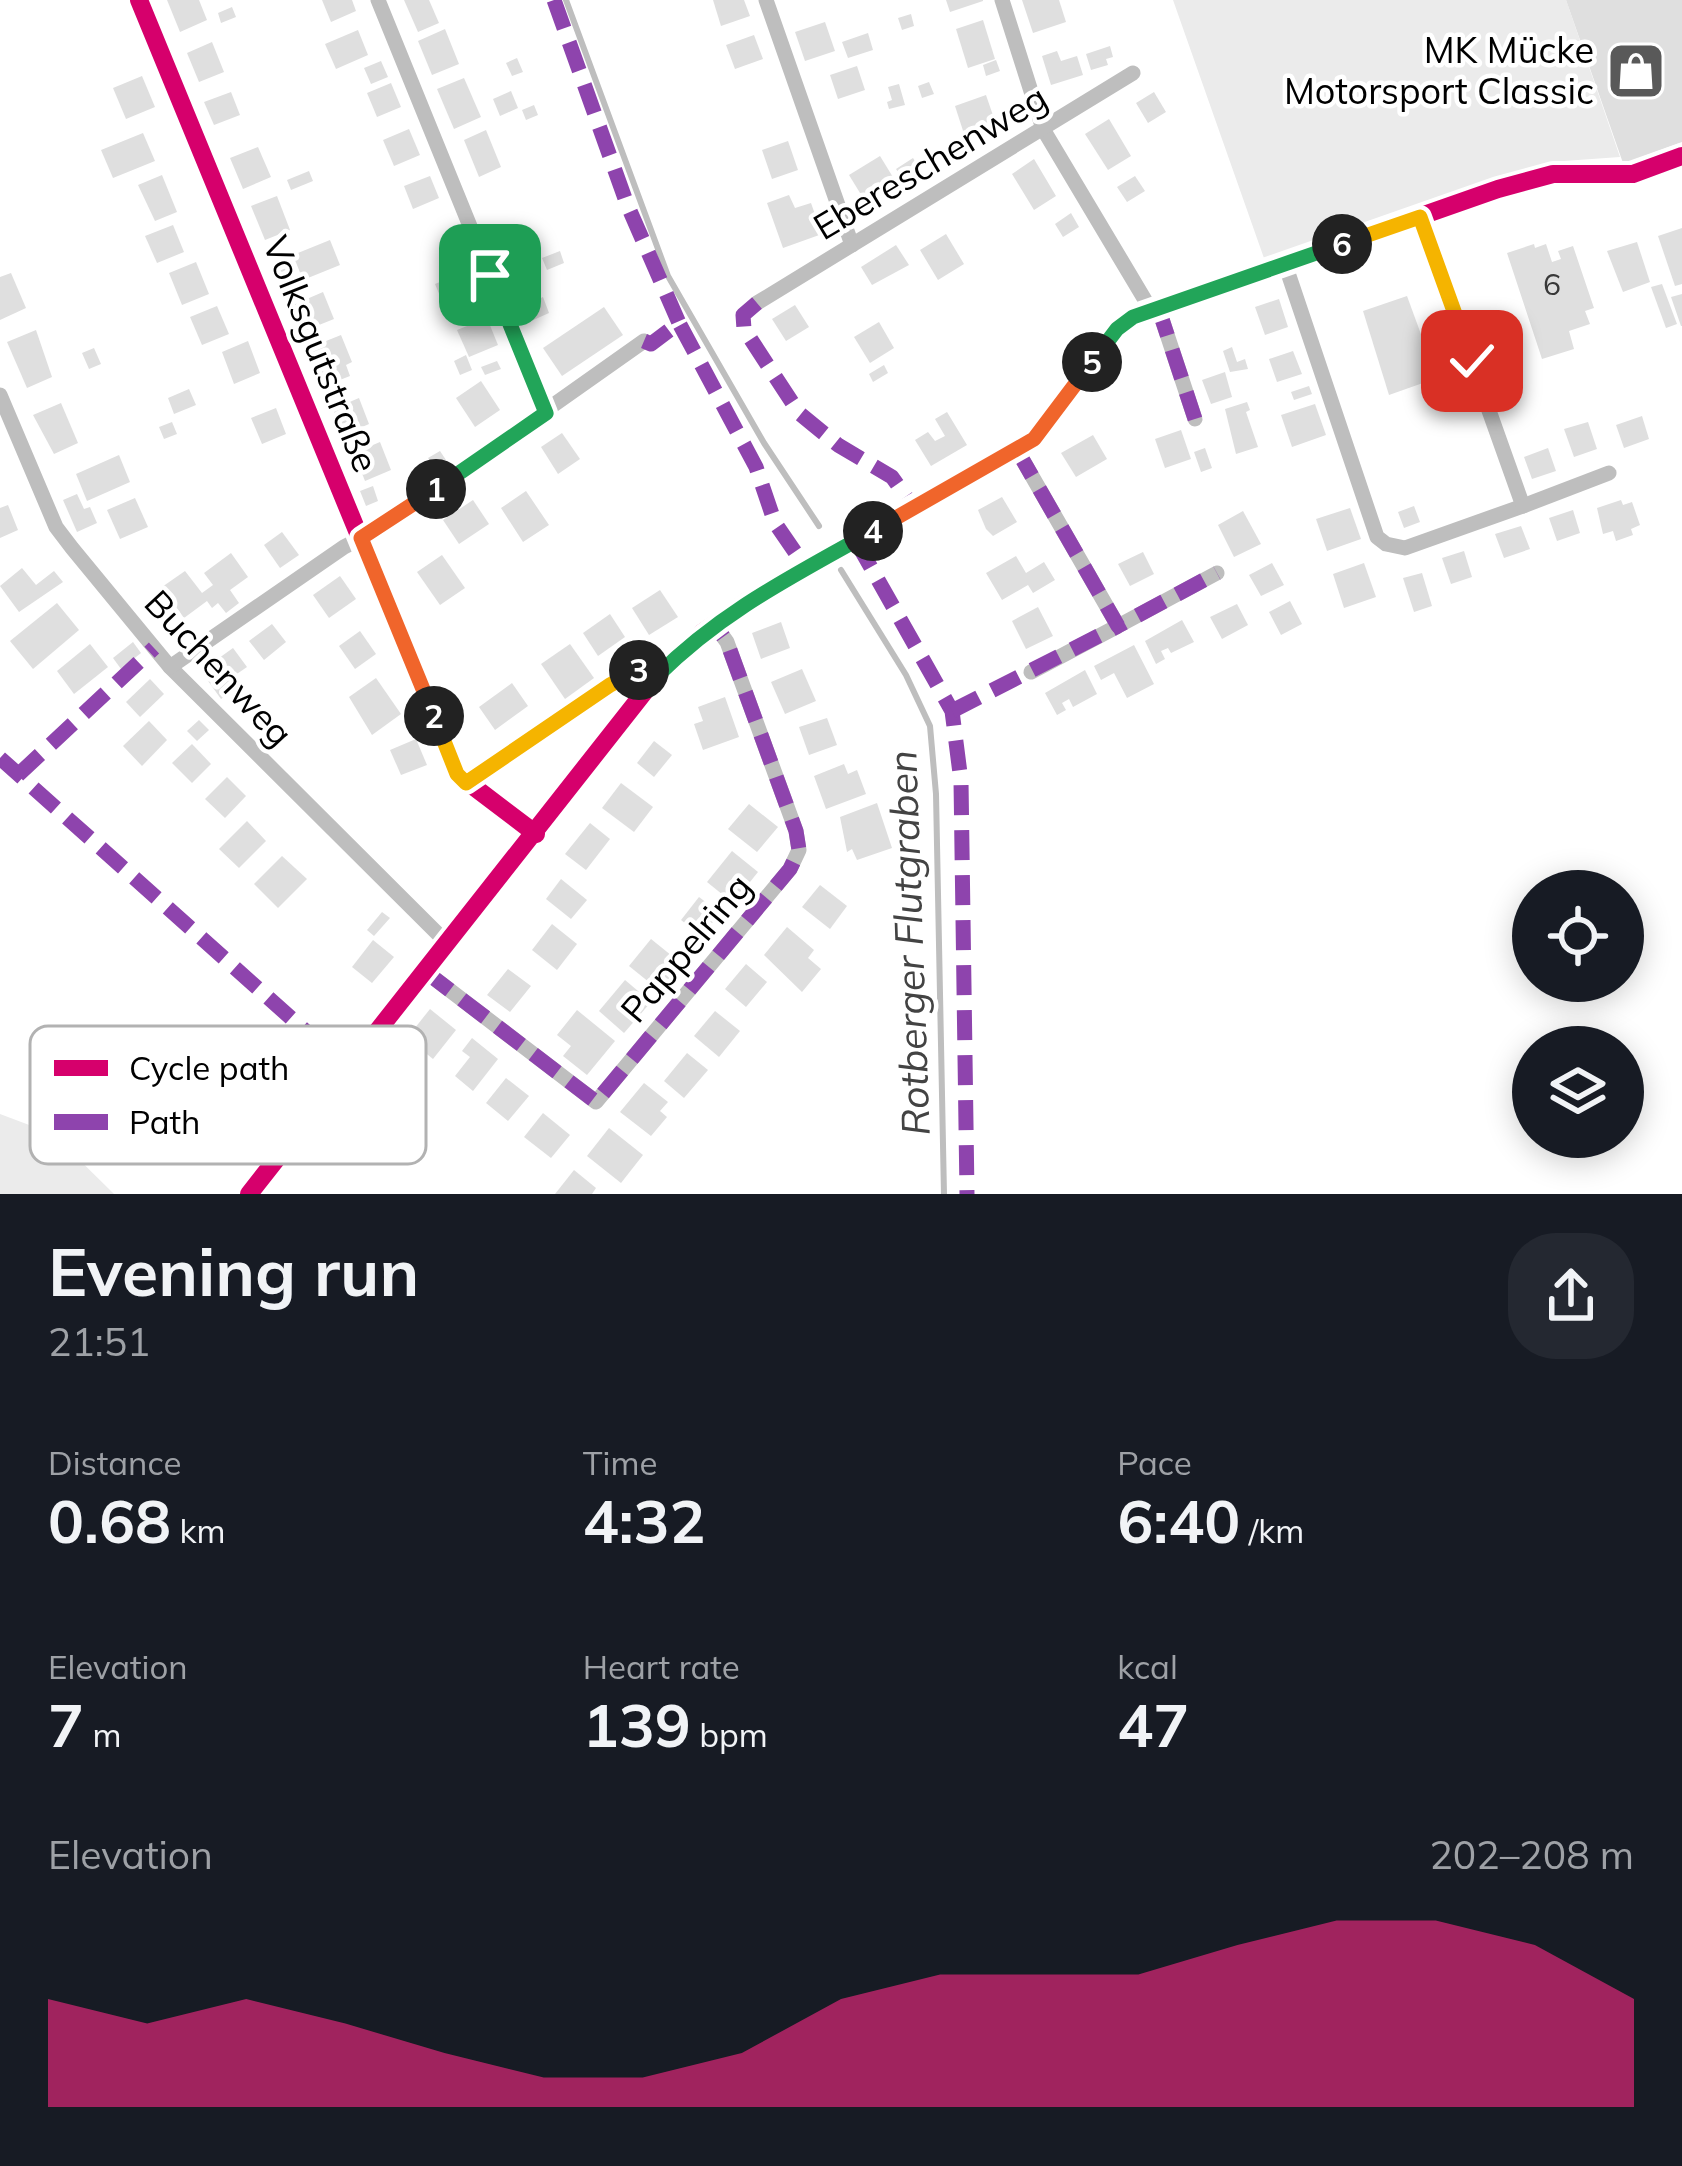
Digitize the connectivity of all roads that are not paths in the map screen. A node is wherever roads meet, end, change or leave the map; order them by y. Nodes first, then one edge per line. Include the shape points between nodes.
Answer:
1 (139, 0) edge
2 (378, 0) edge
3 (766, 0) edge
4 (1002, 0) edge
5 (1133, 73) dead end
6 (1042, 129) junction
7 (1682, 156) edge
8 (1420, 217) junction
9 (852, 244) junction
10 (1285, 264) junction
11 (757, 303) dead end
12 (1154, 308) junction
13 (644, 341) dead end
14 (0, 395) edge
15 (546, 413) junction
16 (1195, 418) dead end
17 (1018, 450) junction
18 (1609, 473) dead end
19 (1522, 506) junction
20 (361, 538) junction
21 (1217, 573) dead end
22 (714, 624) junction
23 (1118, 626) junction
24 (170, 667) junction
25 (1031, 672) dead end
26 (657, 676) junction
27 (466, 783) junction
28 (536, 834) junction
29 (448, 944) junction
30 (426, 972) junction
31 (383, 1026) edge
32 (273, 1164) edge
33 (249, 1194) edge

1 - 20 street, Volksgutstraße
2 - 15 street
3 - 9 street
4 - 6 street
5 - 6 street, Ebereschenweg
6 - 9 street, Ebereschenweg
6 - 12 street
7 - 8 street via 1633,174 1553,174
8 - 10 street
8 - 19 street
9 - 11 street, Ebereschenweg
10 - 12 street
10 - 19 street via 1377,537 1405,548
12 - 16 street
12 - 17 street via 1117,329
13 - 15 street
14 - 24 street, Buchenweg via 56,527
15 - 20 street
17 - 22 street
17 - 23 street
18 - 19 street
20 - 24 street
20 - 27 street, Volksgutstraße
21 - 23 street
22 - 26 street
22 - 30 street, Pappelring via 796,831 790,869 596,1102
23 - 25 street
24 - 29 street, Buchenweg
26 - 27 street via 641,669 610,685
26 - 28 street
27 - 28 street, Volksgutstraße
28 - 29 street
29 - 30 street
30 - 31 street
32 - 33 street

